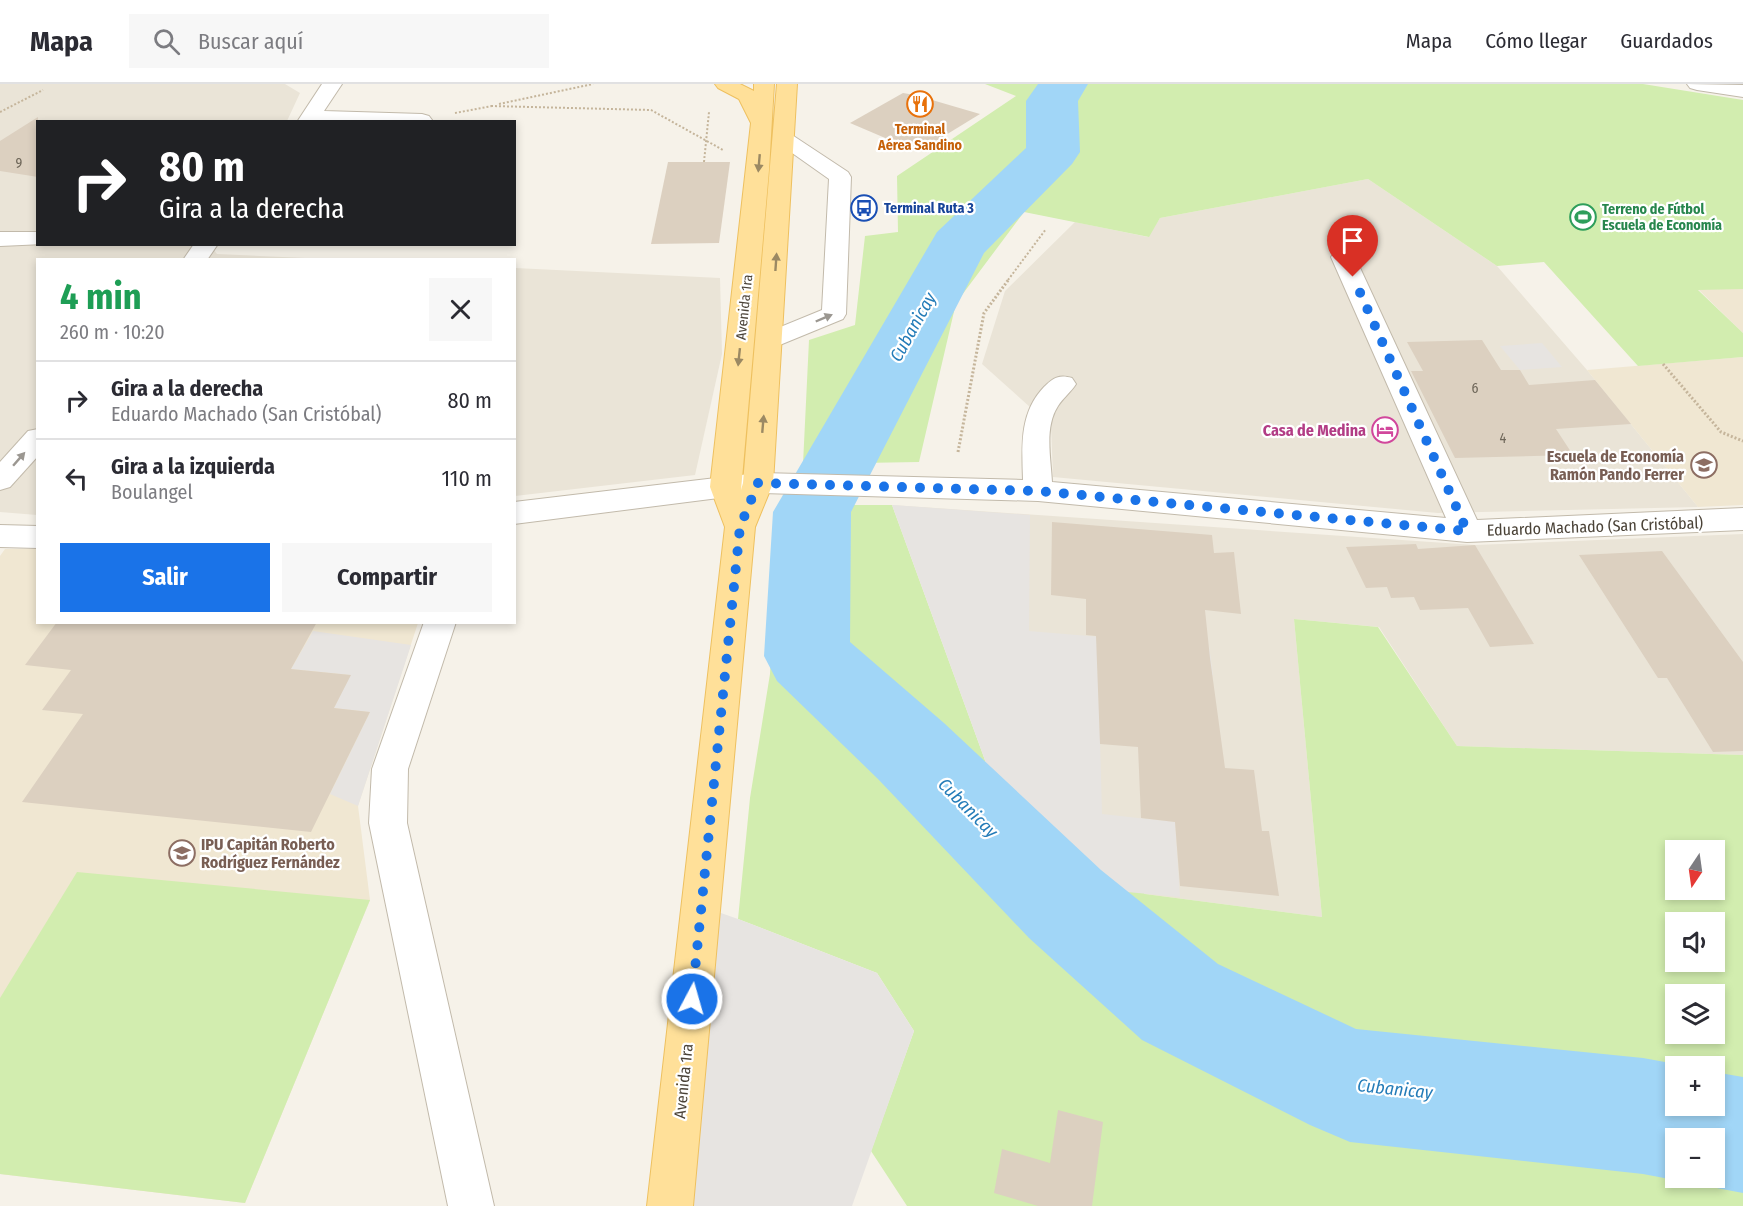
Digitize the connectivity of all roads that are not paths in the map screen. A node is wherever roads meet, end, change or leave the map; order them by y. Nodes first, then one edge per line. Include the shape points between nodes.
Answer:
1 (332, 84) edge
2 (725, 84) edge
3 (764, 84) edge
4 (787, 84) edge
5 (1697, 84) edge
6 (1743, 91) edge
7 (308, 119) edge
8 (422, 120) edge
9 (762, 124) junction
10 (785, 139) junction
11 (0, 239) edge
12 (36, 239) edge
13 (205, 246) edge
14 (1343, 256) dead end
15 (196, 258) edge
16 (770, 341) junction
17 (1063, 384) dead end
18 (36, 440) edge
19 (0, 480) edge
20 (772, 483) junction
21 (725, 487) junction
22 (1038, 491) junction
23 (516, 513) edge
24 (1743, 519) edge
25 (740, 527) junction
26 (1467, 531) junction
27 (0, 536) edge
28 (36, 537) edge
29 (439, 624) edge
30 (471, 1206) edge
31 (670, 1206) edge

1 - 7 street
2 - 9 main road via 747,95
3 - 9 main road, Avenida 1ra
4 - 10 main road, Avenida 1ra
5 - 6 street
7 - 8 street
9 -> 21 main road, Avenida 1ra
16 -> 10 main road, Avenida 1ra
16 -> 10 street via 834,314 840,177
11 - 12 street
13 - 15 street
14 - 26 street
20 -> 16 main road, Avenida 1ra
17 - 22 street via 1046,402 1036,433
19 -> 18 street
20 - 21 street, Eduardo Machado (San Cristóbal)
20 - 22 street, Eduardo Machado (San Cristóbal)
20 - 25 main road, Avenida 1ra
21 - 23 street, Eduardo Machado (San Cristóbal)
21 - 25 main road, Avenida 1ra
22 - 26 street, Eduardo Machado (San Cristóbal)
24 - 26 street, Eduardo Machado (San Cristóbal)
25 - 31 main road, Avenida 1ra
27 - 28 street
29 - 30 street via 390,769 388,823

